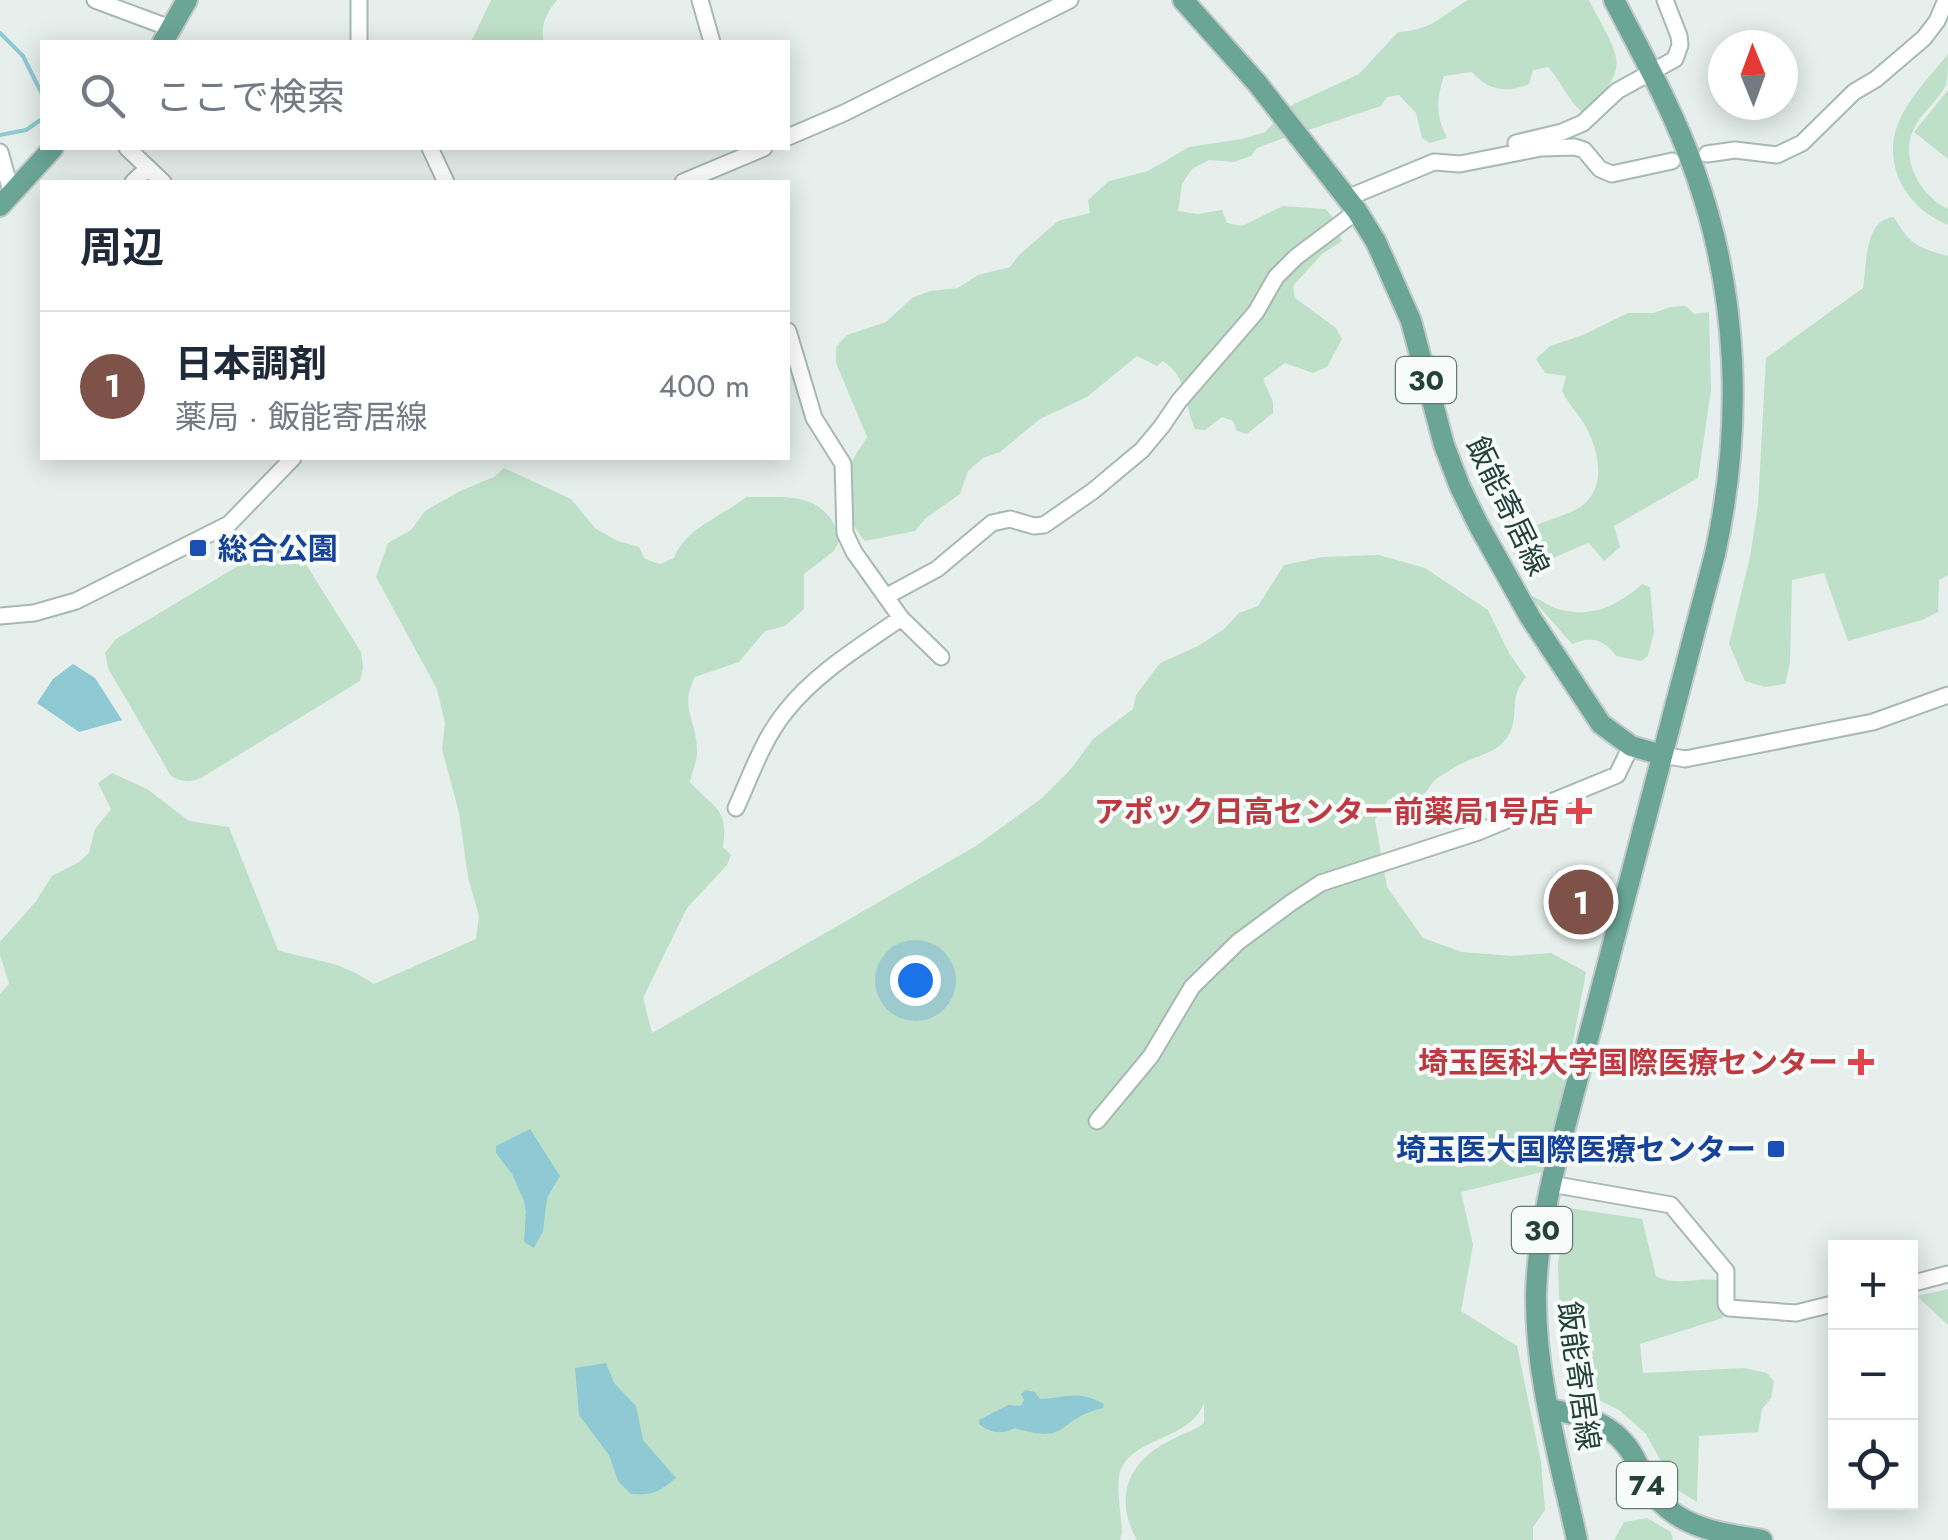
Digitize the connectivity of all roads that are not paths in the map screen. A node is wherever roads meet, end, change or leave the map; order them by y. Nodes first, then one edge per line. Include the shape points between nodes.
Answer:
1 (95, 0) edge
2 (188, 0) edge
3 (359, 0) edge
4 (700, 0) edge
5 (1070, 0) edge
6 (1183, 0) edge
7 (1614, 0) edge
8 (1664, 0) edge
9 (1946, 0) edge
10 (166, 35) edge
11 (359, 40) edge
12 (711, 40) edge
13 (1652, 74) junction
14 (790, 136) edge
15 (51, 150) edge
16 (129, 150) edge
17 (431, 150) edge
18 (754, 150) edge
19 (0, 152) edge
20 (1706, 154) dead end
21 (1672, 161) dead end
22 (1434, 162) junction
23 (148, 168) junction
24 (718, 176) edge
25 (136, 180) edge
26 (161, 180) edge
27 (445, 180) edge
28 (6, 198) edge
29 (1352, 204) junction
30 (790, 338) edge
31 (291, 460) edge
32 (886, 596) junction
33 (0, 616) edge
34 (901, 618) junction
35 (941, 658) dead end
36 (1948, 695) edge
37 (1632, 746) junction
38 (1662, 754) junction
39 (736, 808) dead end
40 (1098, 1120) dead end
41 (1551, 1184) junction
42 (1948, 1274) edge
43 (1918, 1282) edge
44 (1828, 1305) edge
45 (1550, 1409) junction
46 (1577, 1540) edge
47 (1762, 1540) edge

1 - 10 street
2 - 10 main road
3 - 11 street
4 - 12 street
5 - 14 street
6 - 29 main road, 飯能寄居線 / 30
7 - 13 main road, 飯能寄居線 / 30
8 - 13 street via 1680,45 1674,59
9 - 20 street via 1924,38 1802,143 1776,155
13 - 22 street via 1617,91 1572,129
13 - 38 main road, 飯能寄居線 / 30 via 1706,205 1726,296 1733,371 1731,454 1719,535
15 - 28 main road
16 - 23 street
17 - 27 street
18 - 24 street
19 - 28 street
21 - 22 street via 1612,174 1584,150 1565,146 1460,164
22 - 29 street
23 - 25 street
23 - 26 street
29 - 32 street via 1276,277 1256,312 1142,450 1044,525 992,523 937,570
29 - 37 main road, 飯能寄居線 / 30 via 1398,287 1444,445 1478,524 1601,724
30 - 32 street via 814,418 843,464 844,533
31 - 33 street via 228,524 76,600
32 - 34 street
34 - 35 street
34 - 39 street via 786,710
36 - 38 street via 1873,722 1684,759
37 - 38 main road, 飯能寄居線 / 30
37 - 40 street via 1617,774 1478,832 1321,883 1258,925 1192,987 1151,1056
38 - 41 main road, 飯能寄居線 / 30
41 - 44 street via 1671,1206 1726,1272 1729,1308 1796,1313
41 - 45 main road, 飯能寄居線 / 30 via 1536,1297
42 - 43 street
45 - 46 main road, 飯能寄居線 / 30
45 - 47 main road, 74 via 1589,1418 1612,1432 1651,1491 1677,1516 1700,1528

